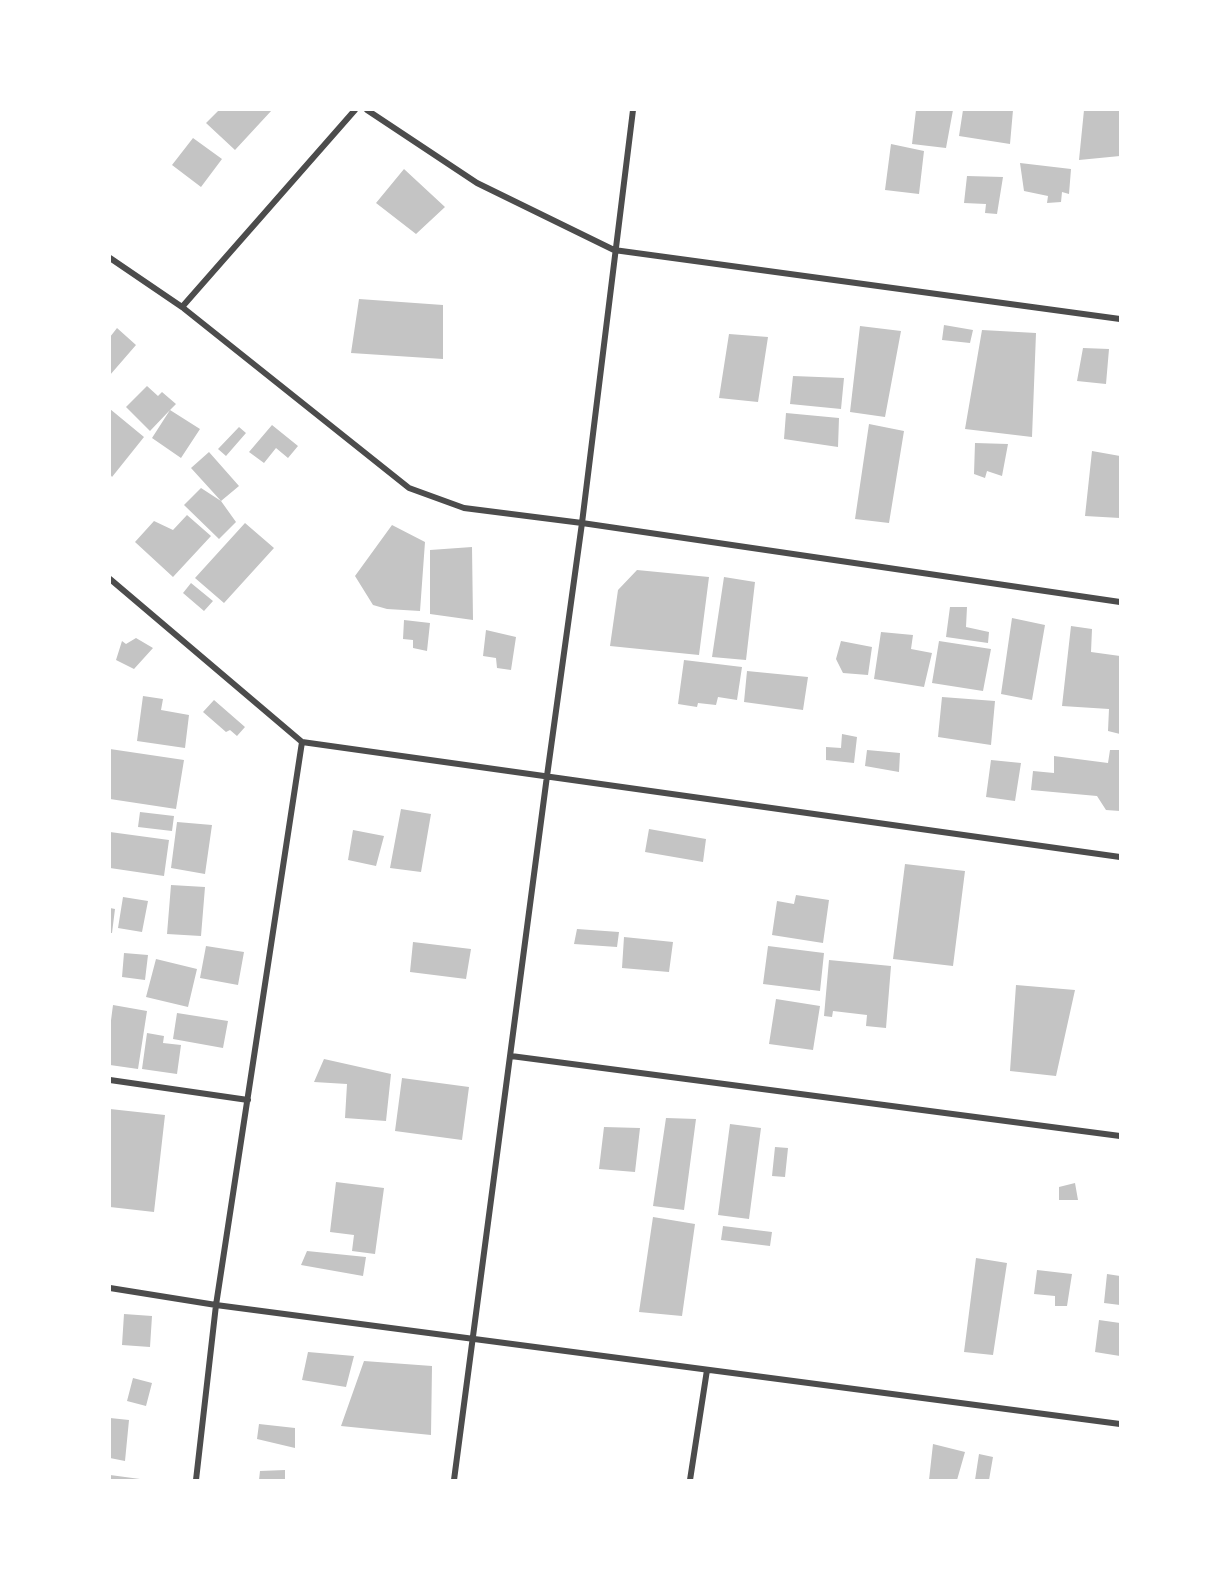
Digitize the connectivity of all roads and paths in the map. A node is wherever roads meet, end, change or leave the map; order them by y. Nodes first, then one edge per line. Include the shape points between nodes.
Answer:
1 (355, 110) edge
2 (367, 110) edge
3 (633, 110) edge
4 (614, 249) junction
5 (110, 258) edge
6 (182, 307) junction
7 (1120, 319) edge
8 (582, 523) junction
9 (110, 579) edge
10 (1120, 602) edge
11 (302, 742) junction
12 (546, 776) junction
13 (1120, 858) edge
14 (511, 1056) junction
15 (110, 1080) edge
16 (248, 1100) junction
17 (1120, 1136) edge
18 (110, 1288) edge
19 (216, 1305) junction
20 (472, 1337) junction
21 (707, 1370) junction
22 (1120, 1424) edge
23 (196, 1480) edge
24 (454, 1480) edge
25 (690, 1480) edge

1 - 6 street
2 - 4 street via 477,183
3 - 4 street
4 - 7 street
4 - 8 street
5 - 6 street
6 - 8 street via 409,488 464,508
8 - 10 street
8 - 12 street
9 - 11 street
11 - 12 street
11 - 16 street
12 - 13 street
12 - 14 street
14 - 17 street
14 - 20 street
15 - 16 street
16 - 19 street
18 - 19 street
19 - 20 street
19 - 23 street
20 - 21 street
20 - 24 street
21 - 22 street
21 - 25 street

